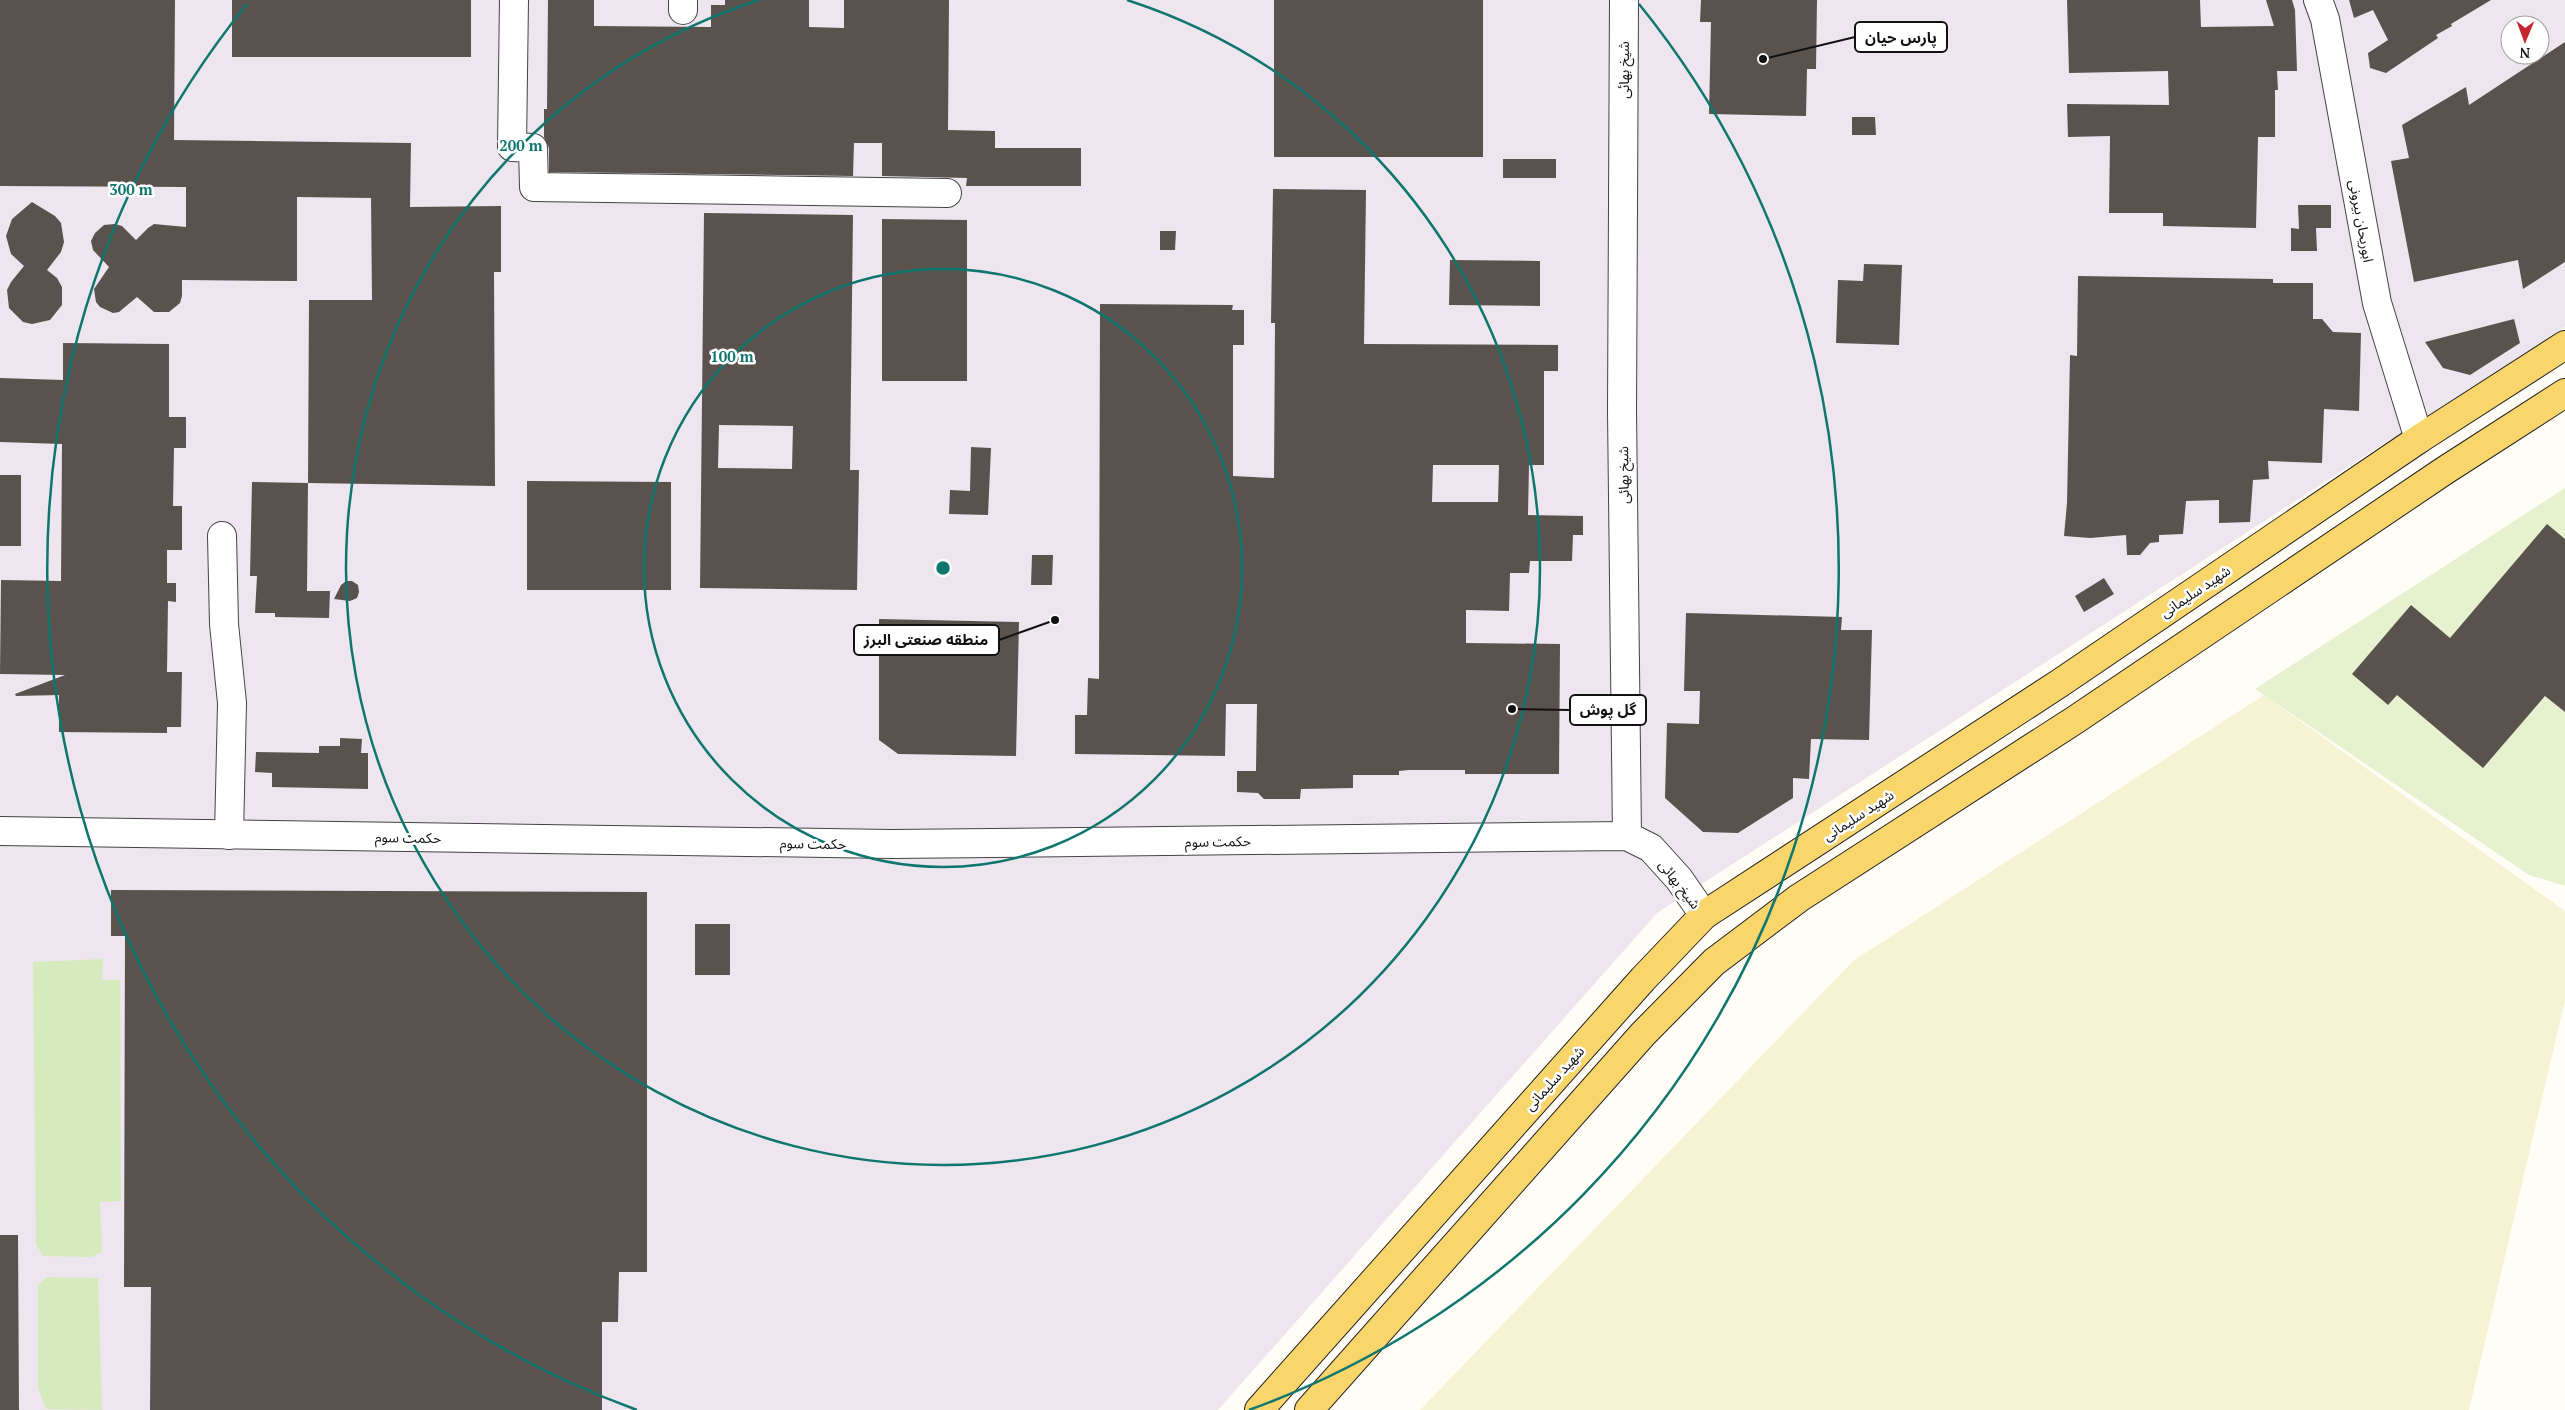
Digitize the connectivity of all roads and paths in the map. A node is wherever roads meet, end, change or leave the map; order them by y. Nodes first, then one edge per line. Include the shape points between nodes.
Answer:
1 (514, 0) edge
2 (1624, 0) edge
3 (2318, 0) edge
4 (947, 193) dead end
5 (2565, 345) edge
6 (2565, 393) edge
7 (2419, 439) junction
8 (222, 536) dead end
9 (0, 832) edge
10 (229, 835) junction
11 (1626, 836) junction
12 (1704, 915) junction
13 (1259, 1410) edge
14 (1309, 1410) edge

1 - 4 street via 512,147 533,148 534,187
2 - 11 street, شیخ بهائی via 1622,411
3 - 7 street, ابوریحان بیرونی via 2325,19 2377,303
5 - 7 main road, شهید سلیمانی
6 - 14 main road via 2075,720 1799,898 1714,962 1643,1034
7 - 12 main road, شهید سلیمانی via 2060,682
8 - 10 street via 224,624 232,703
9 - 10 street, حکمت سوم
10 - 11 street, حکمت سوم via 892,844
11 - 12 street, شیخ بهائی via 1651,848 1679,879
12 - 13 main road, شهید سلیمانی via 1643,978

